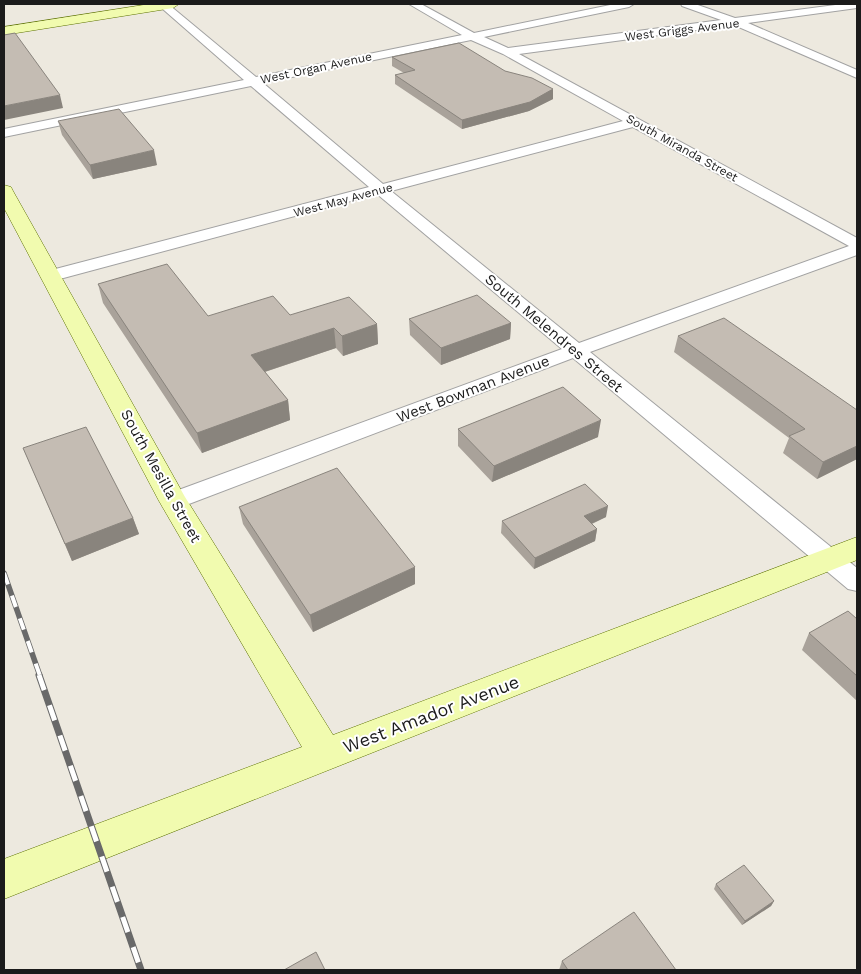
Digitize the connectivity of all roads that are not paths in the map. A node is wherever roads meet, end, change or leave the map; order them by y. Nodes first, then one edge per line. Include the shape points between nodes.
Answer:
1 (166, 4) edge
2 (414, 4) edge
3 (629, 4) edge
4 (686, 4) edge
5 (857, 5) edge
6 (739, 22) junction
7 (4, 31) edge
8 (472, 36) junction
9 (507, 52) junction
10 (857, 74) edge
11 (253, 81) junction
12 (635, 122) junction
13 (4, 133) edge
14 (381, 190) junction
15 (4, 191) edge
16 (857, 244) edge
17 (857, 249) edge
18 (50, 276) junction
19 (575, 351) junction
20 (174, 501) junction
21 (843, 553) edge
22 (857, 582) edge
23 (326, 755) junction
24 (4, 879) edge

1 - 7 street
1 - 11 street, South Melendres Street
2 - 8 street, South Miranda Street
3 - 8 street, West Organ Avenue
4 - 6 street
5 - 6 street, West Griggs Avenue
6 - 9 street, West Griggs Avenue
6 - 10 street
8 - 9 street, South Miranda Street
8 - 11 street, West Organ Avenue
9 - 12 street, South Miranda Street
11 - 13 street, West Organ Avenue
11 - 14 street, South Melendres Street
12 - 14 street, West May Avenue
12 - 16 street, South Miranda Street
14 - 18 street, West May Avenue
14 - 19 street, South Melendres Street
15 - 18 street, South Mesilla Street
17 - 19 street, West Bowman Avenue
18 - 20 street, South Mesilla Street
19 - 20 street, West Bowman Avenue
19 - 21 street, South Melendres Street
20 - 23 street, South Mesilla Street
21 - 22 street, South Melendres Street
21 - 23 street, West Amador Avenue
23 - 24 street, West Amador Avenue

